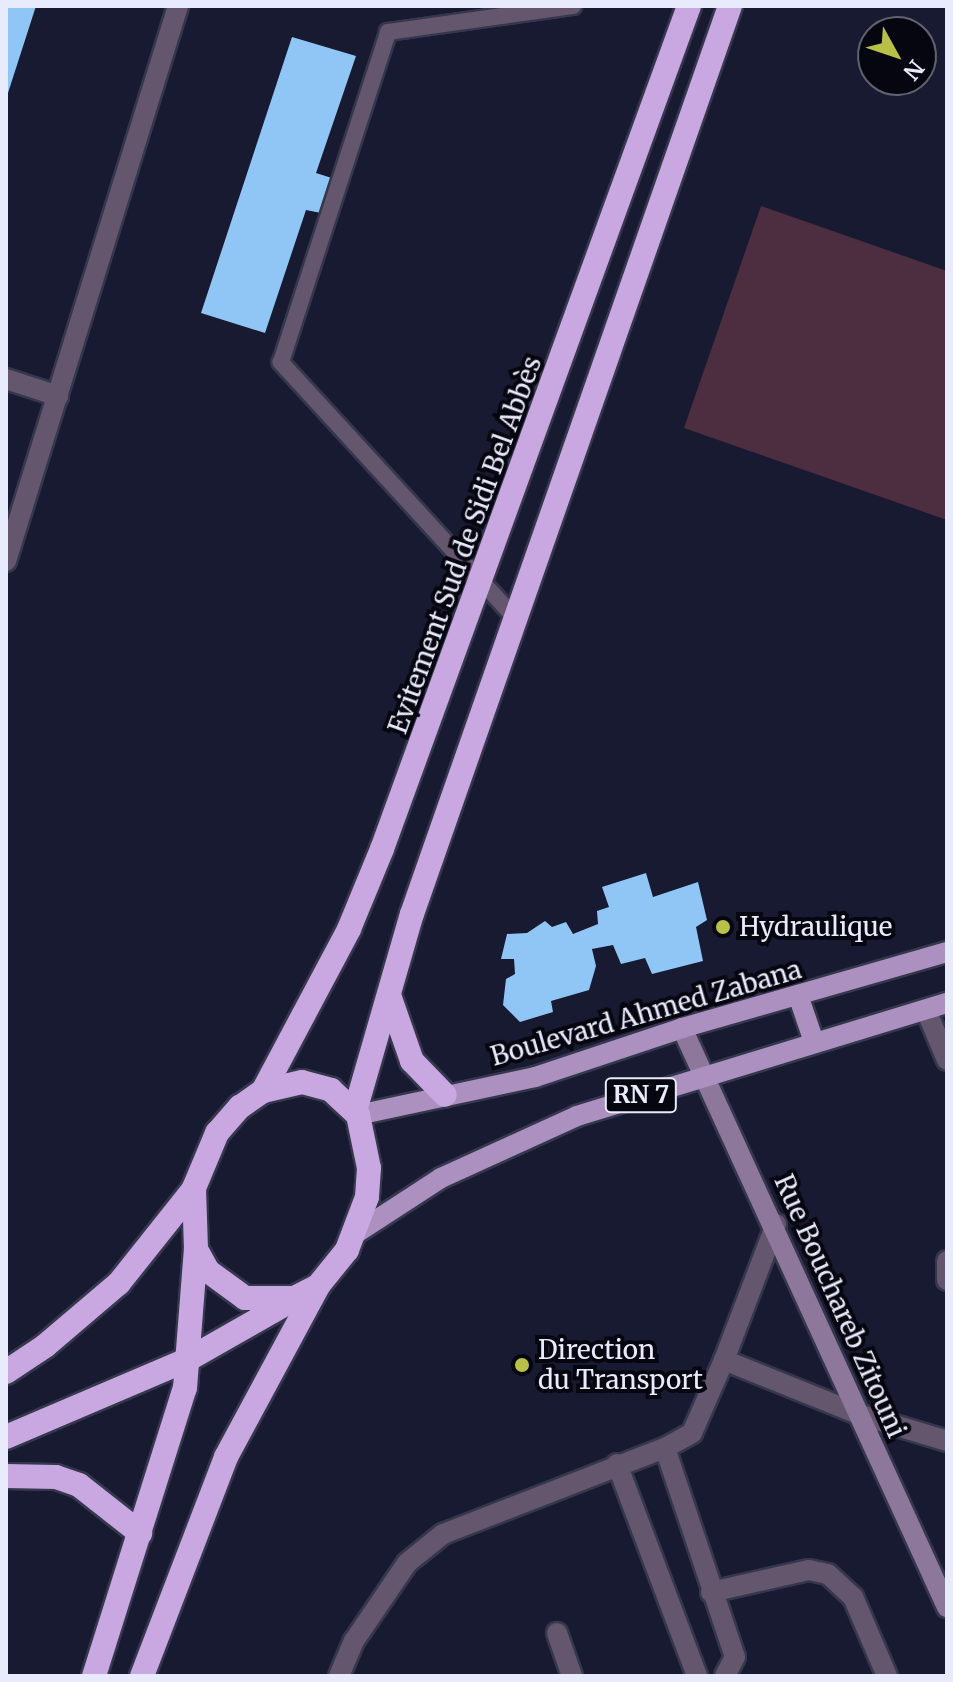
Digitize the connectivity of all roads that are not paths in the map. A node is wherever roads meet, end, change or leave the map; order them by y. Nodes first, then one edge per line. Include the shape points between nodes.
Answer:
1 (178, 6) edge
2 (573, 6) edge
3 (689, 6) edge
4 (730, 6) edge
5 (6, 379) edge
6 (58, 396) junction
7 (6, 561) edge
8 (480, 585) junction
9 (517, 620) junction
10 (947, 952) edge
11 (388, 994) junction
12 (798, 995) junction
13 (947, 1003) edge
14 (926, 1010) junction
15 (682, 1028) junction
16 (814, 1042) junction
17 (947, 1060) edge
18 (704, 1074) junction
19 (263, 1091) junction
20 (445, 1095) junction
21 (357, 1113) junction
22 (194, 1188) junction
23 (776, 1224) junction
24 (355, 1234) junction
25 (196, 1249) junction
26 (947, 1261) edge
27 (947, 1280) edge
28 (318, 1286) junction
29 (294, 1298) junction
30 (189, 1359) junction
31 (724, 1360) junction
32 (6, 1372) edge
33 (861, 1415) junction
34 (6, 1437) edge
35 (947, 1441) edge
36 (665, 1448) junction
37 (617, 1464) junction
38 (6, 1476) edge
39 (140, 1533) junction
40 (711, 1592) junction
41 (947, 1607) edge
42 (557, 1633) dead end
43 (94, 1676) edge
44 (142, 1676) edge
45 (339, 1676) edge
46 (572, 1676) edge
47 (697, 1676) edge
48 (725, 1676) edge
49 (887, 1676) edge

1 - 6 street
2 - 8 lane via 388,32 281,362
3 - 8 highway, Evitement Sud de Sidi Bel Abbès
4 - 9 highway
5 - 6 street
6 - 7 street
8 - 9 lane
8 - 19 highway, Evitement Sud de Sidi Bel Abbès via 349,929
9 - 11 highway
10 - 12 main road, Boulevard Ahmed Zabana / RN 7
11 - 20 highway via 400,1040
11 - 21 highway
12 - 15 main road, Boulevard Ahmed Zabana / RN 7
12 - 16 main road
13 - 14 main road, RN 7
14 - 16 main road, RN 7
14 - 17 street
15 - 18 street, Rue Bouchareb Zitouni
15 - 20 main road, Boulevard Ahmed Zabana / RN 7 via 535,1077
16 - 18 main road, RN 7
18 - 23 street, Rue Bouchareb Zitouni
18 - 24 main road, RN 7 via 510,1142 441,1178
19 - 21 highway via 316,1084 345,1099
19 - 22 highway via 217,1133
20 - 21 main road, Boulevard Ahmed Zabana / RN 7
21 - 24 highway via 369,1168
22 - 25 highway
22 - 32 highway via 119,1283
23 - 31 street
23 - 33 street, Rue Bouchareb Zitouni
24 - 28 highway
25 - 29 highway via 208,1271 245,1298
25 - 30 highway
26 - 27 street
28 - 29 highway
28 - 44 highway via 226,1457
29 - 30 highway
30 - 34 highway
30 - 39 highway via 179,1414
31 - 33 street
31 - 36 street via 699,1427
33 - 35 street
33 - 41 street, Rue Bouchareb Zitouni
36 - 37 street
36 - 40 street
37 - 45 street via 443,1534 407,1563 379,1599
37 - 47 street
38 - 39 highway via 56,1477 79,1485
39 - 43 highway
40 - 48 street via 735,1657
40 - 49 street via 809,1570 828,1574 853,1597
42 - 46 street

